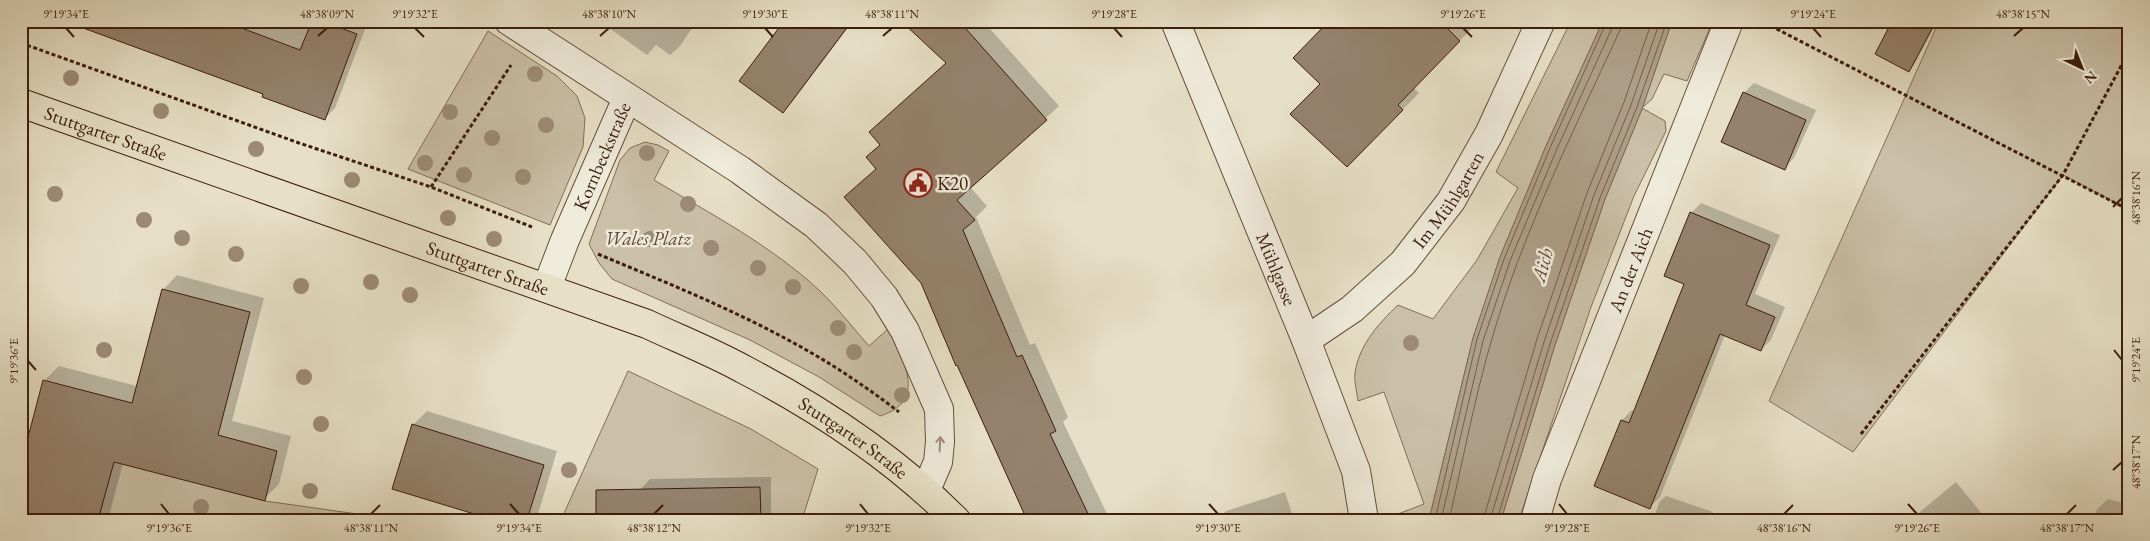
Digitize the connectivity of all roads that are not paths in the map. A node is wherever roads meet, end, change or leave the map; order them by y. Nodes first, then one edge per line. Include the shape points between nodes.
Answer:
1 (1175, 21) edge
2 (1541, 21) edge
3 (1729, 21) edge
4 (520, 28) edge
5 (627, 98) junction
6 (21, 103) edge
7 (547, 288) junction
8 (1306, 340) junction
9 (926, 490) junction
10 (956, 520) edge
11 (1364, 520) edge
12 (1535, 520) edge

1 - 8 street, Mühlgasse
2 - 8 street, Im Mühlgarten via 1489,134 1451,201 1404,263 1352,309
3 - 12 street, An der Aich via 1548,479
4 - 5 street, Kornbeckstraße
5 - 7 street, Kornbeckstraße
9 -> 5 street, Stuttgarter Straße via 938,462 939,409 905,331 884,297 856,262 816,225 740,170
6 - 7 main road, Stuttgarter Straße
7 - 9 main road, Stuttgarter Straße via 647,324 743,368 827,416
8 - 11 street, Mühlgasse via 1356,471
9 - 10 main road, Stuttgarter Straße

